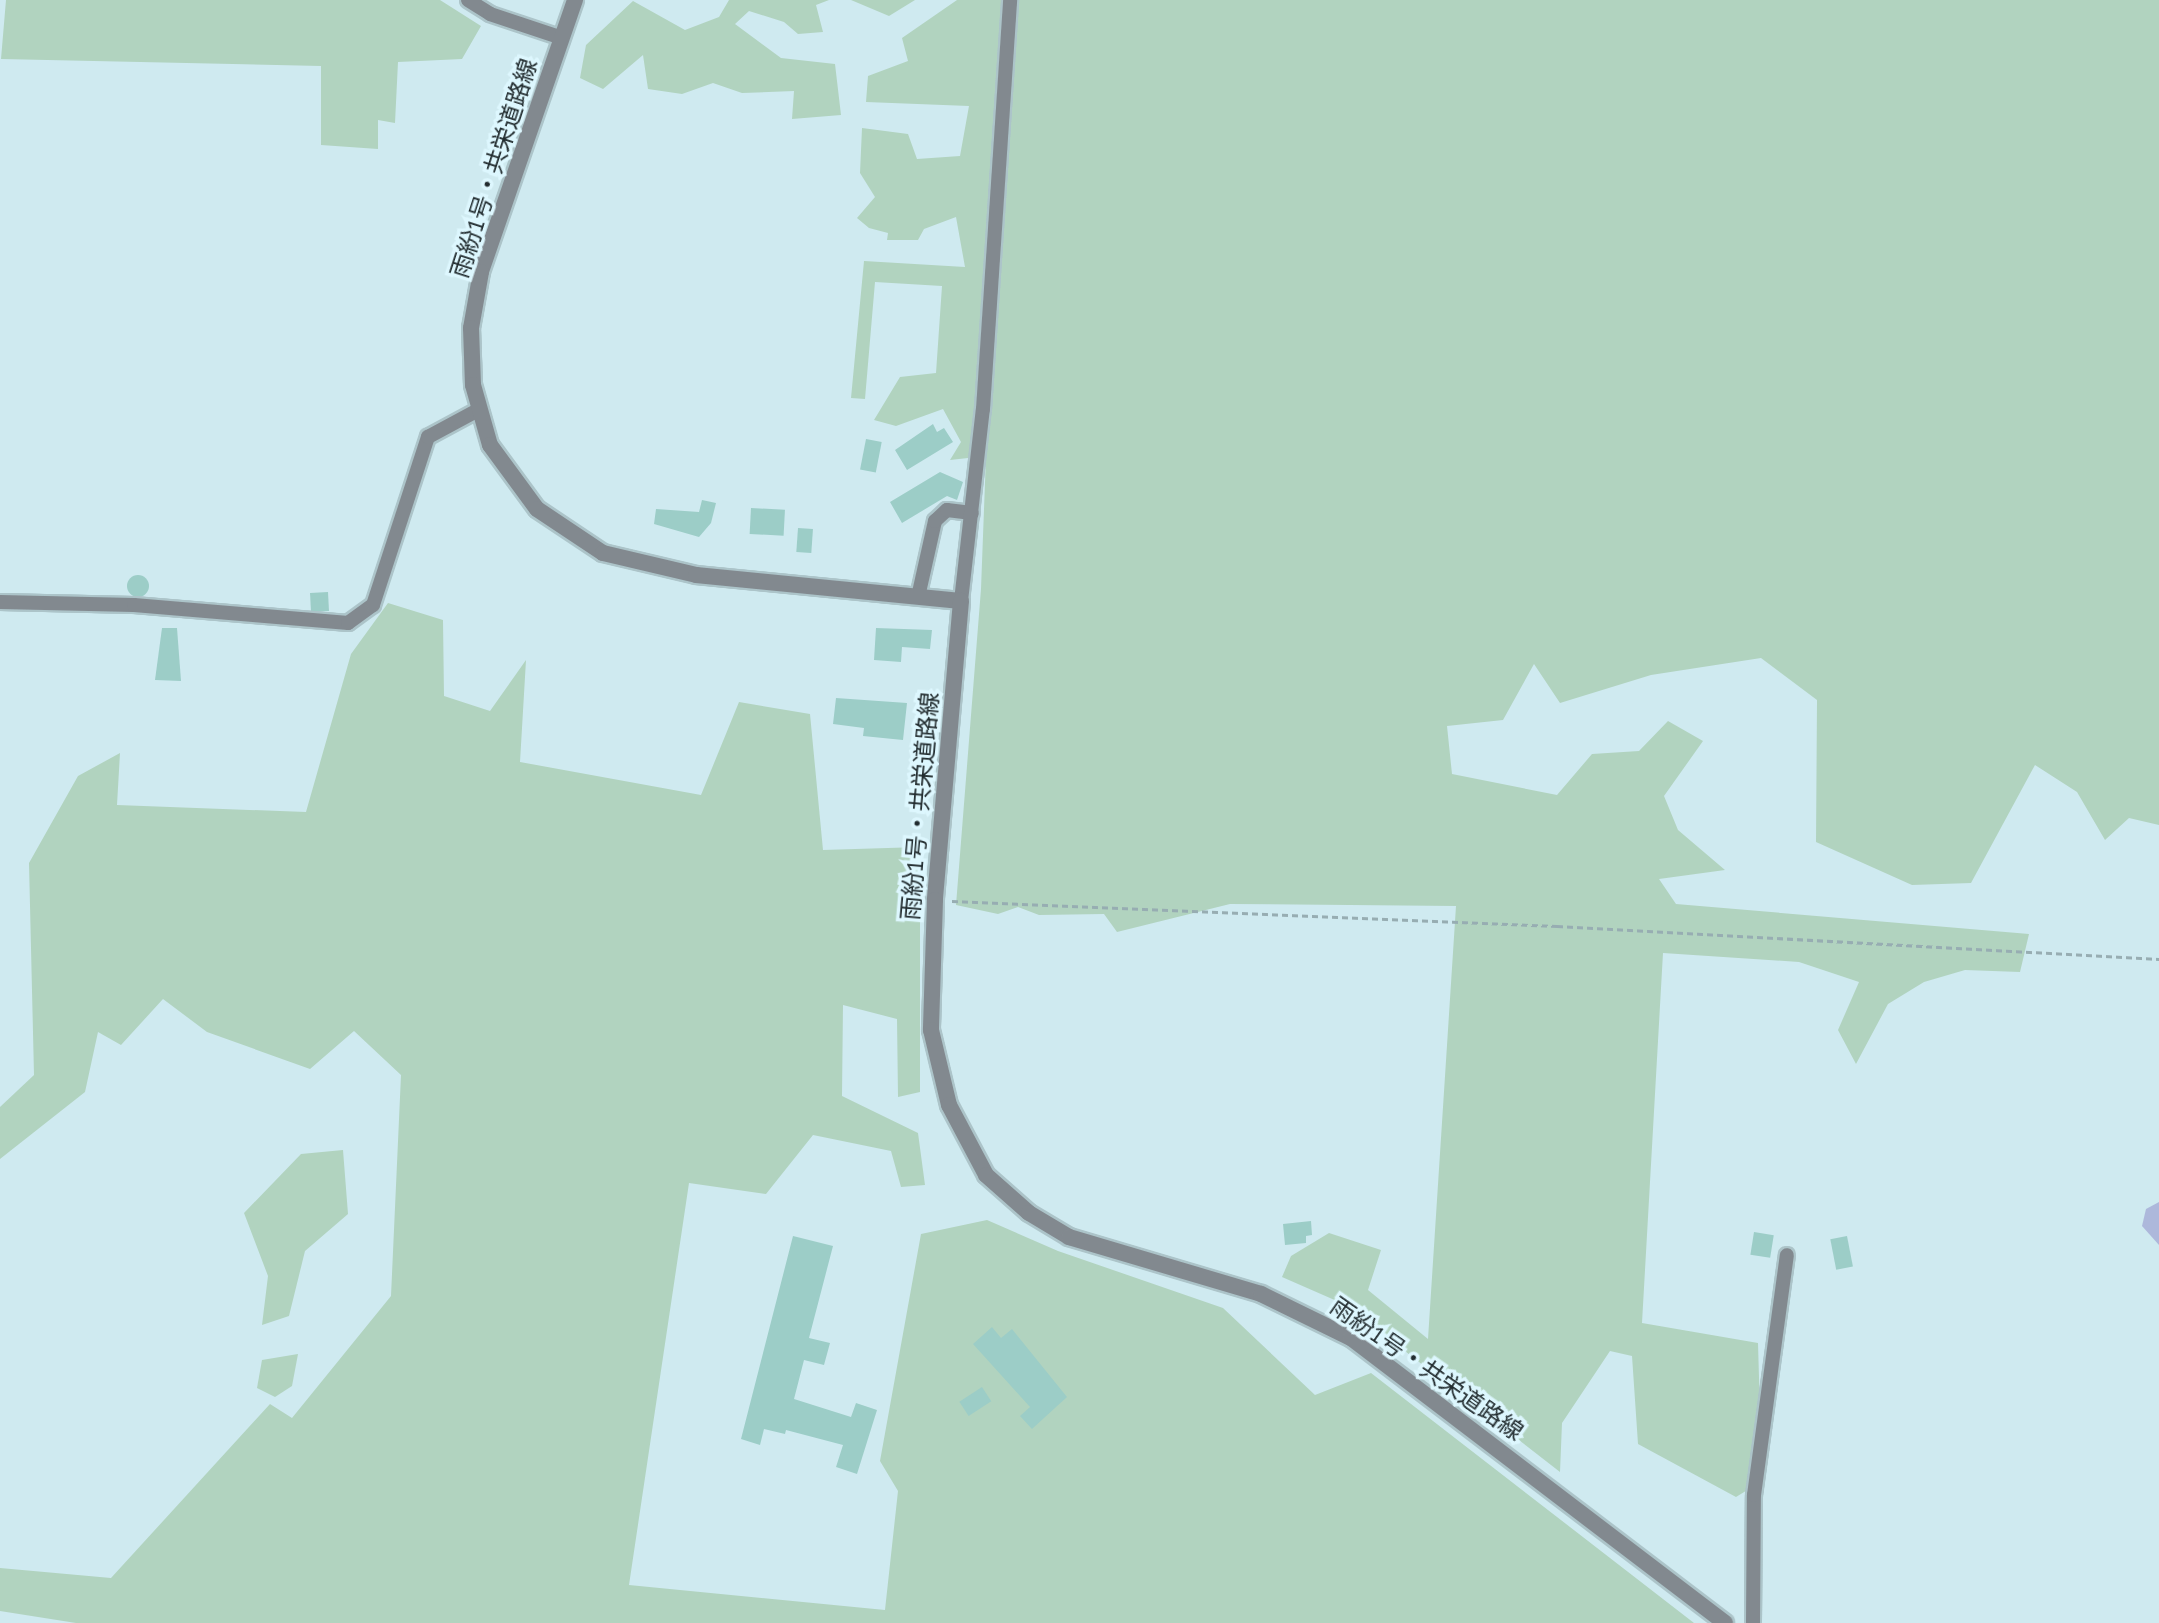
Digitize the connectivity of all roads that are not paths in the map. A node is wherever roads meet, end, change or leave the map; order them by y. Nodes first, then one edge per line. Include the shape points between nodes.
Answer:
1 (468, 0) edge
2 (575, 0) edge
3 (1010, 0) edge
4 (562, 38) junction
5 (480, 409) junction
6 (972, 513) junction
7 (918, 597) junction
8 (961, 601) junction
9 (0, 602) edge
10 (1787, 1255) dead end
11 (1725, 1623) edge
12 (1753, 1623) edge

1 - 4 street, 雨紛1号・共栄道路線 via 490,14
2 - 4 street
3 - 6 street
4 - 5 street, 雨紛1号・共栄道路線 via 481,272 471,328 473,385
5 - 7 street, 雨紛1号・共栄道路線 via 490,445 515,485 537,509 603,553 696,575
5 - 9 street via 428,437 373,605 348,623 134,605
6 - 7 street via 947,510 935,521
6 - 8 street
7 - 8 street, 雨紛1号・共栄道路線
8 - 11 street, 雨紛1号・共栄道路線 via 935,900 931,1030 949,1105 966,1142 1005,1193 1069,1237 1261,1294 1351,1338
10 - 12 street via 1754,1495

